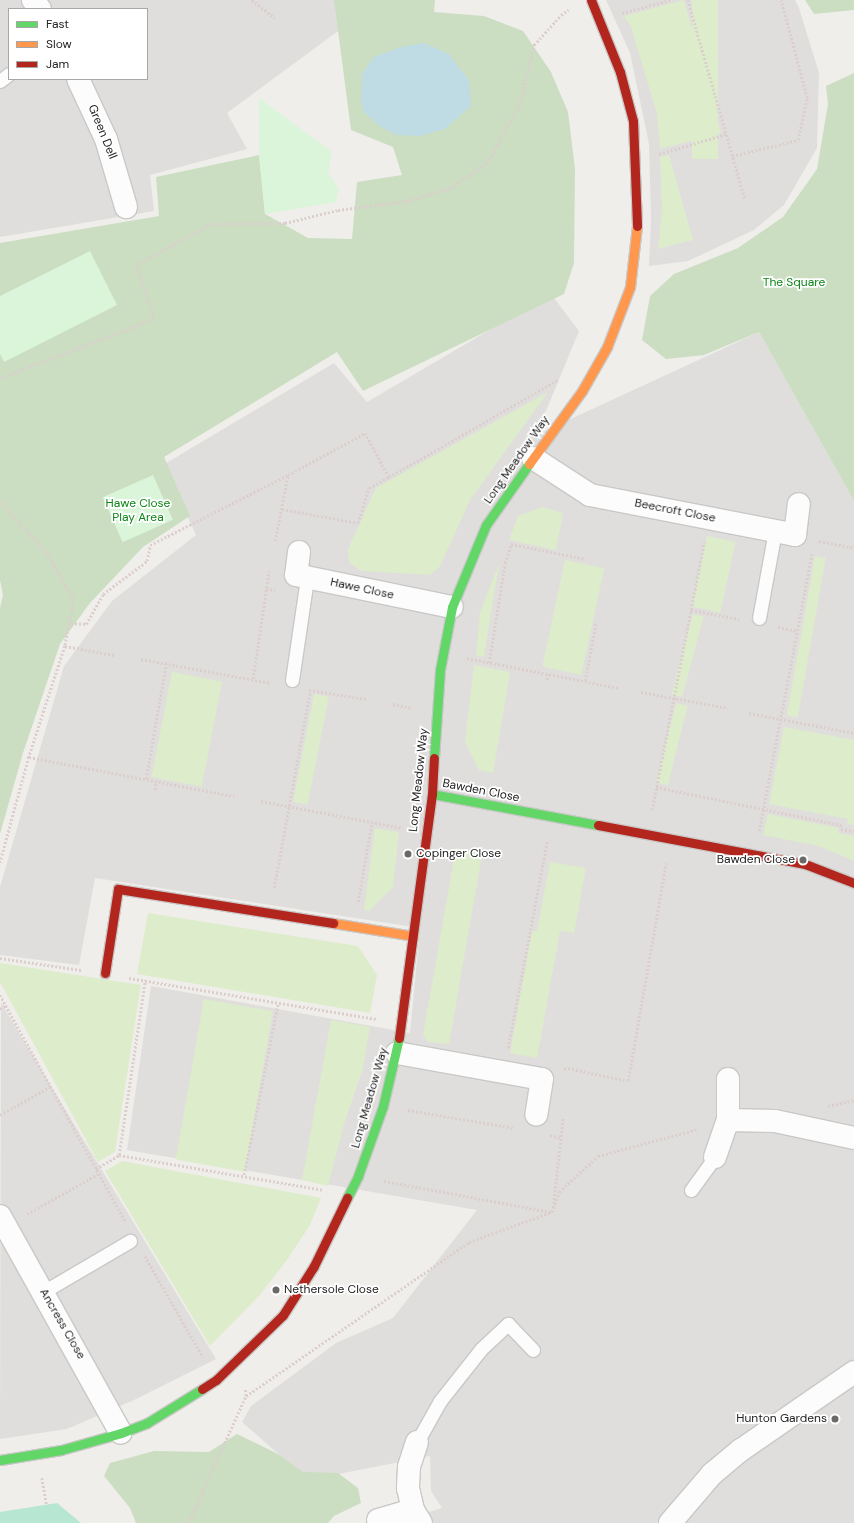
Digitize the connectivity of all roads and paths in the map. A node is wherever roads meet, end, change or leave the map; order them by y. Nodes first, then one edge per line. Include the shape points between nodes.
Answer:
1 (33, 0) edge
2 (252, 0) edge
3 (591, 0) edge
4 (670, 0) edge
5 (688, 0) edge
6 (781, 0) edge
7 (572, 7) dead end
8 (39, 8) edge
9 (275, 18) dead end
10 (599, 20) junction
11 (8, 75) edge
12 (78, 80) edge
13 (0, 81) edge
14 (726, 134) junction
15 (732, 156) junction
16 (637, 160) junction
17 (129, 192) dead end
18 (745, 199) dead end
19 (0, 378) edge
20 (582, 391) junction
21 (533, 458) junction
22 (389, 477) junction
23 (0, 500) edge
24 (799, 504) dead end
25 (282, 509) dead end
26 (709, 518) junction
27 (795, 535) junction
28 (854, 548) edge
29 (299, 552) dead end
30 (586, 559) dead end
31 (307, 578) junction
32 (452, 608) junction
33 (759, 618) dead end
34 (596, 622) dead end
35 (71, 624) junction
36 (65, 646) junction
37 (114, 654) dead end
38 (443, 654) junction
39 (141, 659) dead end
40 (489, 663) junction
41 (166, 664) junction
42 (548, 674) junction
43 (292, 680) dead end
44 (547, 680) dead end
45 (585, 682) junction
46 (276, 684) dead end
47 (619, 688) dead end
48 (304, 689) dead end
49 (310, 690) junction
50 (640, 692) dead end
51 (674, 698) junction
52 (366, 699) dead end
53 (728, 708) dead end
54 (749, 713) dead end
55 (780, 719) junction
56 (854, 734) edge
57 (29, 757) junction
58 (146, 779) junction
59 (156, 781) junction
60 (656, 787) junction
61 (155, 790) dead end
62 (432, 794) junction
63 (234, 796) dead end
64 (261, 801) dead end
65 (289, 806) junction
66 (763, 809) junction
67 (551, 817) junction
68 (372, 822) junction
69 (854, 831) edge
70 (426, 832) junction
71 (647, 835) junction
72 (670, 839) junction
73 (754, 855) junction
74 (0, 862) edge
75 (854, 883) edge
76 (269, 913) junction
77 (353, 926) junction
78 (413, 936) junction
79 (0, 958) edge
80 (85, 971) dead end
81 (105, 973) dead end
82 (123, 977) dead end
83 (145, 980) junction
84 (0, 995) edge
85 (278, 1004) junction
86 (5, 1006) junction
87 (0, 1009) edge
88 (401, 1022) junction
89 (396, 1053) junction
90 (504, 1070) junction
91 (567, 1076) dead end
92 (728, 1079) dead end
93 (51, 1086) junction
94 (383, 1106) junction
95 (563, 1114) dead end
96 (0, 1115) edge
97 (536, 1115) dead end
98 (728, 1120) junction
99 (518, 1129) dead end
100 (547, 1134) dead end
101 (561, 1138) junction
102 (854, 1138) edge
103 (119, 1155) junction
104 (716, 1157) joint
105 (96, 1170) junction
106 (98, 1174) junction
107 (244, 1175) junction
108 (358, 1176) junction
109 (691, 1190) dead end
110 (350, 1194) junction
111 (552, 1212) junction
112 (3, 1221) edge
113 (130, 1235) joint
114 (142, 1250) dead end
115 (43, 1292) junction
116 (533, 1350) dead end
117 (240, 1360) junction
118 (854, 1372) edge
119 (216, 1380) junction
120 (246, 1396) junction
121 (121, 1433) junction
122 (417, 1442) joint
123 (0, 1460) edge
124 (417, 1516) edge
125 (378, 1520) dead end
126 (188, 1523) edge
127 (670, 1523) edge

1 - 8 street
2 - 9 path
3 - 10 street, Long Meadow Way
4 - 10 path
5 - 14 path
6 - 15 path via 807,98 798,140
7 - 19 path via 560,15 534,45 520,104 487,163 450,188 407,201 338,210 285,224 210,224 136,266 154,319
10 - 16 street, Long Meadow Way via 620,72 633,120
11 - 13 lane
12 - 17 street, Green Dell
14 - 15 path
14 - 16 path
15 - 18 path
16 - 20 street, Long Meadow Way via 638,214 630,287 607,347
20 - 21 street, Long Meadow Way
20 - 22 path via 561,378
21 - 26 street, Beecroft Close via 590,495
21 - 32 street, Long Meadow Way via 486,525
22 - 25 path via 369,488 358,523
22 - 35 path via 365,433 288,476 150,545 147,561 103,594 86,624
23 - 35 path via 49,556 71,593 74,600
24 - 27 street
26 - 27 street, Beecroft Close
26 - 51 path
27 - 28 path
27 - 33 lane
27 - 55 path
29 - 31 street via 296,575
30 - 40 path via 511,544 505,563
31 - 32 street, Hawe Close
31 - 43 lane
32 - 38 street, Long Meadow Way
34 - 45 path
35 - 36 path
36 - 37 path
36 - 57 path
38 - 40 path
38 - 62 street, Long Meadow Way
39 - 41 path
40 - 42 path
41 - 46 path
41 - 58 path
42 - 44 path
42 - 45 path
45 - 47 path
48 - 49 path
49 - 52 path
49 - 65 path
50 - 51 path
51 - 53 path
51 - 60 path
54 - 55 path
55 - 56 path
55 - 66 path
57 - 58 path
57 - 74 path
58 - 59 path
59 - 61 path
59 - 63 path
60 - 66 path
60 - 71 path
62 - 67 street, Bawden Close
62 - 70 street, Long Meadow Way
64 - 65 path
65 - 68 path
65 - 76 path
66 - 69 path via 841,825 841,829
66 - 73 path
67 - 71 street, Bawden Close
67 - 90 path
68 - 70 path
68 - 77 path
70 - 78 street, Long Meadow Way
71 - 72 street, Bawden Close
72 - 73 street, Bawden Close
72 - 91 path via 628,1081 568,1068
73 - 75 street, Bawden Close via 805,864
76 - 77 street
76 - 81 street via 118,889
77 - 78 street
78 - 88 street, Long Meadow Way
79 - 80 path
82 - 83 path
83 - 85 path
83 - 103 path
84 - 86 path
85 - 88 path
85 - 107 path
86 - 87 path
86 - 93 path
88 - 89 street, Long Meadow Way
89 - 90 street
89 - 94 street, Long Meadow Way
90 - 97 street via 542,1079
92 - 98 street
93 - 96 path
93 - 105 path
94 - 99 path
94 - 108 street, Long Meadow Way
95 - 101 path
98 - 102 street via 775,1121
98 - 104 street
98 - 111 path via 598,1156 559,1192
100 - 101 path
101 - 111 path
103 - 105 path
103 - 107 path
104 - 109 lane
105 - 106 path
106 - 112 path
106 - 113 path
107 - 110 path
108 - 110 street, Long Meadow Way
108 - 111 path
110 - 117 street, Long Meadow Way via 314,1266 283,1315
111 - 120 path via 469,1242
112 - 115 street, Ancress Close
113 - 115 lane
114 - 119 path
115 - 121 street, Ancress Close
116 - 122 lane via 508,1324 481,1349 440,1401
117 - 119 street, Long Meadow Way
117 - 120 path
118 - 127 street via 741,1450 712,1474
119 - 121 street, Long Meadow Way via 147,1423
120 - 126 path
121 - 123 street, Long Meadow Way via 61,1450
122 - 124 street via 409,1467 408,1488
124 - 125 street

